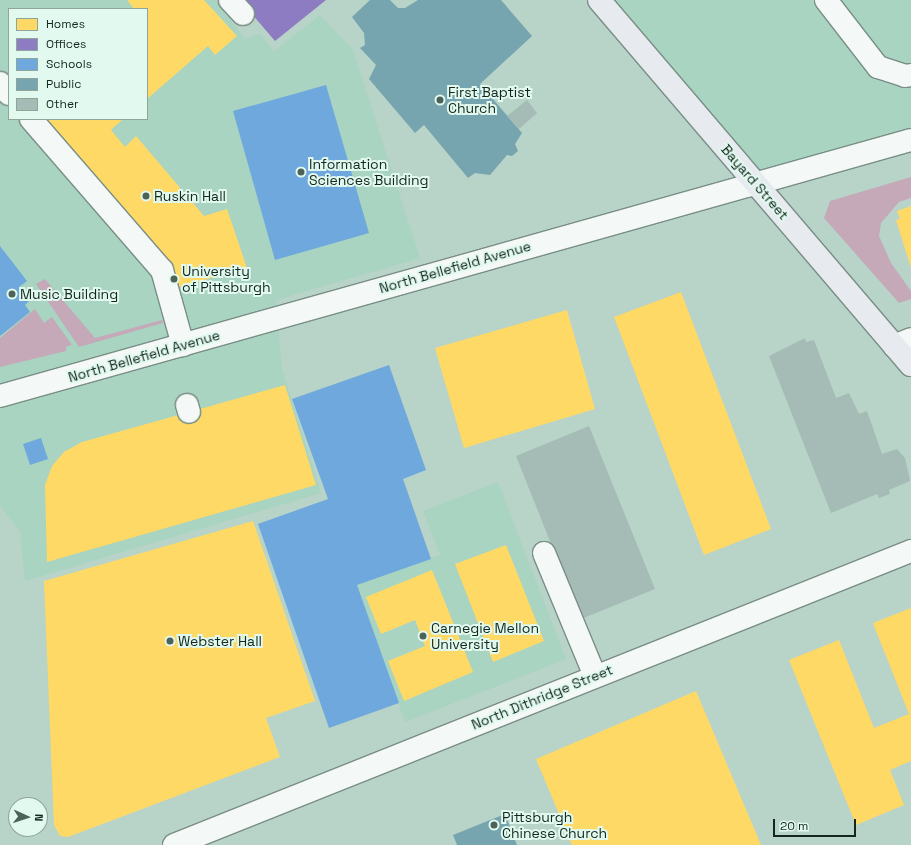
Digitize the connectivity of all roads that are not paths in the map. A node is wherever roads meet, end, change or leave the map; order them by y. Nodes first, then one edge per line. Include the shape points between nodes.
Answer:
1 (599, 0) edge
2 (826, 0) edge
3 (911, 75) edge
4 (0, 83) edge
5 (8, 93) edge
6 (32, 120) edge
7 (911, 140) edge
8 (756, 182) junction
9 (903, 342) edge
10 (183, 345) junction
11 (911, 365) edge
12 (0, 396) edge
13 (911, 551) edge
14 (544, 553) dead end
15 (595, 676) junction
16 (174, 845) edge

1 - 8 main road, Bayard Street
2 - 3 street via 878,66 905,76
4 - 5 street
6 - 10 street via 162,270
7 - 8 street, North Bellefield Avenue
8 - 9 main road, Bayard Street
8 - 10 street, North Bellefield Avenue
9 - 11 main road, Bayard Street
10 - 12 street, North Bellefield Avenue
13 - 15 street, North Dithridge Street
14 - 15 street
15 - 16 street, North Dithridge Street

